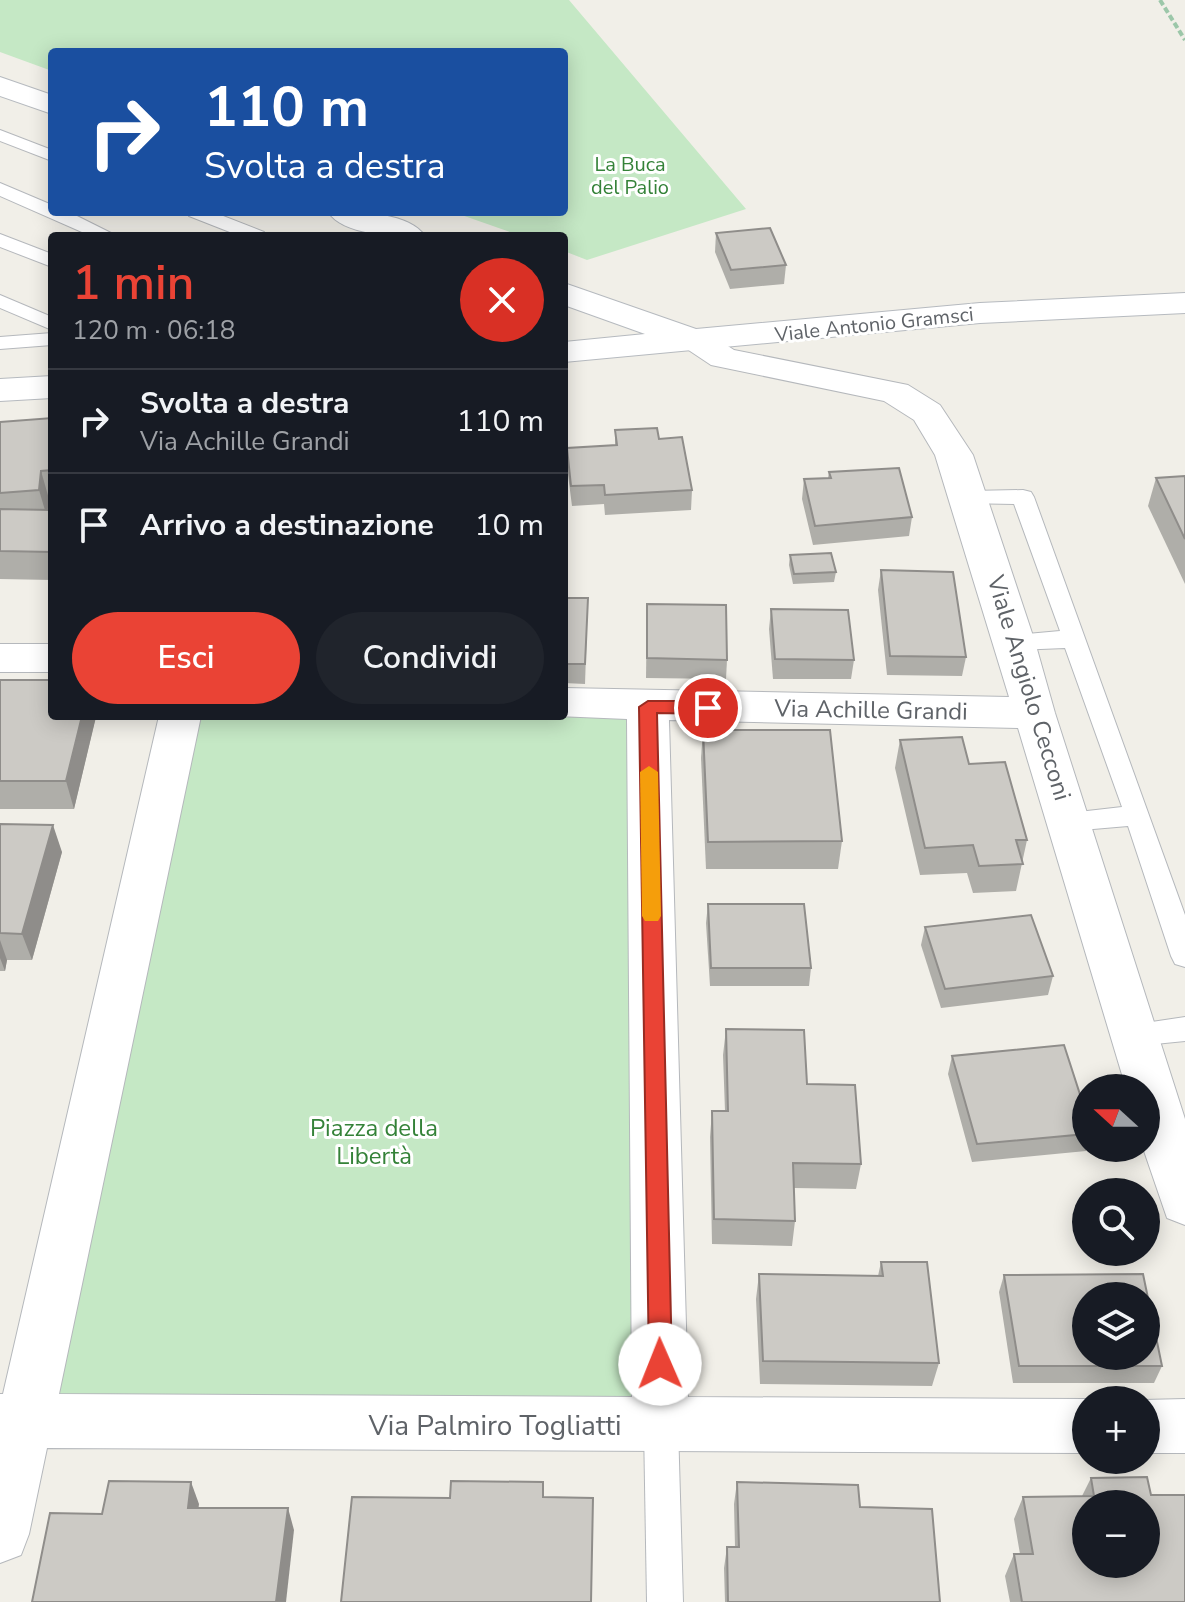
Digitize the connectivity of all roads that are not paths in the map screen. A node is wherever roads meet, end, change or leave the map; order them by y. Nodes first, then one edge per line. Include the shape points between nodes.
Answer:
1 (0, 86) edge
2 (48, 104) edge
3 (0, 135) edge
4 (48, 154) edge
5 (0, 189) edge
6 (48, 210) edge
7 (61, 216) edge
8 (206, 216) edge
9 (355, 216) edge
10 (98, 232) edge
11 (247, 232) edge
12 (398, 232) edge
13 (0, 240) edge
14 (48, 259) edge
15 (568, 294) edge
16 (0, 301) edge
17 (1185, 303) edge
18 (48, 322) edge
19 (48, 339) edge
20 (699, 342) junction
21 (0, 343) edge
22 (568, 352) edge
23 (48, 387) edge
24 (0, 390) edge
25 (970, 498) junction
26 (1074, 639) junction
27 (1015, 642) junction
28 (0, 658) edge
29 (48, 658) edge
30 (568, 703) edge
31 (648, 707) junction
32 (1034, 713) junction
33 (179, 720) edge
34 (1138, 815) junction
35 (1070, 821) junction
36 (1185, 956) edge
37 (1185, 1029) edge
38 (1135, 1034) junction
39 (1185, 1202) edge
40 (12, 1421) edge
41 (661, 1426) junction
42 (1072, 1426) edge
43 (1160, 1426) edge
44 (1185, 1426) edge
45 (0, 1534) edge
46 (665, 1602) edge

1 - 2 street
3 - 4 lane
5 - 6 lane
7 - 10 lane
8 - 11 lane
9 - 12 street
13 - 14 lane
15 - 20 street, Viale Angiolo Cecconi
16 - 18 lane
17 - 20 street, Viale Antonio Gramsci via 980,313
19 - 21 lane
20 - 22 street, Viale Antonio Gramsci
20 - 25 street, Viale Angiolo Cecconi via 723,358 895,393 927,413 954,455
23 - 24 street
25 - 26 lane via 1023,497
25 - 27 street, Viale Angiolo Cecconi
26 - 27 lane
26 - 34 lane
27 - 32 street, Viale Angiolo Cecconi
28 - 29 street
30 - 31 street, Via Achille Grandi
31 - 32 street, Via Achille Grandi
31 - 41 street
32 - 35 street, Viale Angiolo Cecconi
33 - 40 street
34 - 35 lane
34 - 36 lane
35 - 38 street, Viale Angiolo Cecconi
37 - 38 lane
38 - 39 street, Viale Angiolo Cecconi
40 - 41 street, Via Palmiro Togliatti
40 - 45 street
41 - 42 street, Via Palmiro Togliatti
41 - 46 lane
43 - 44 street

